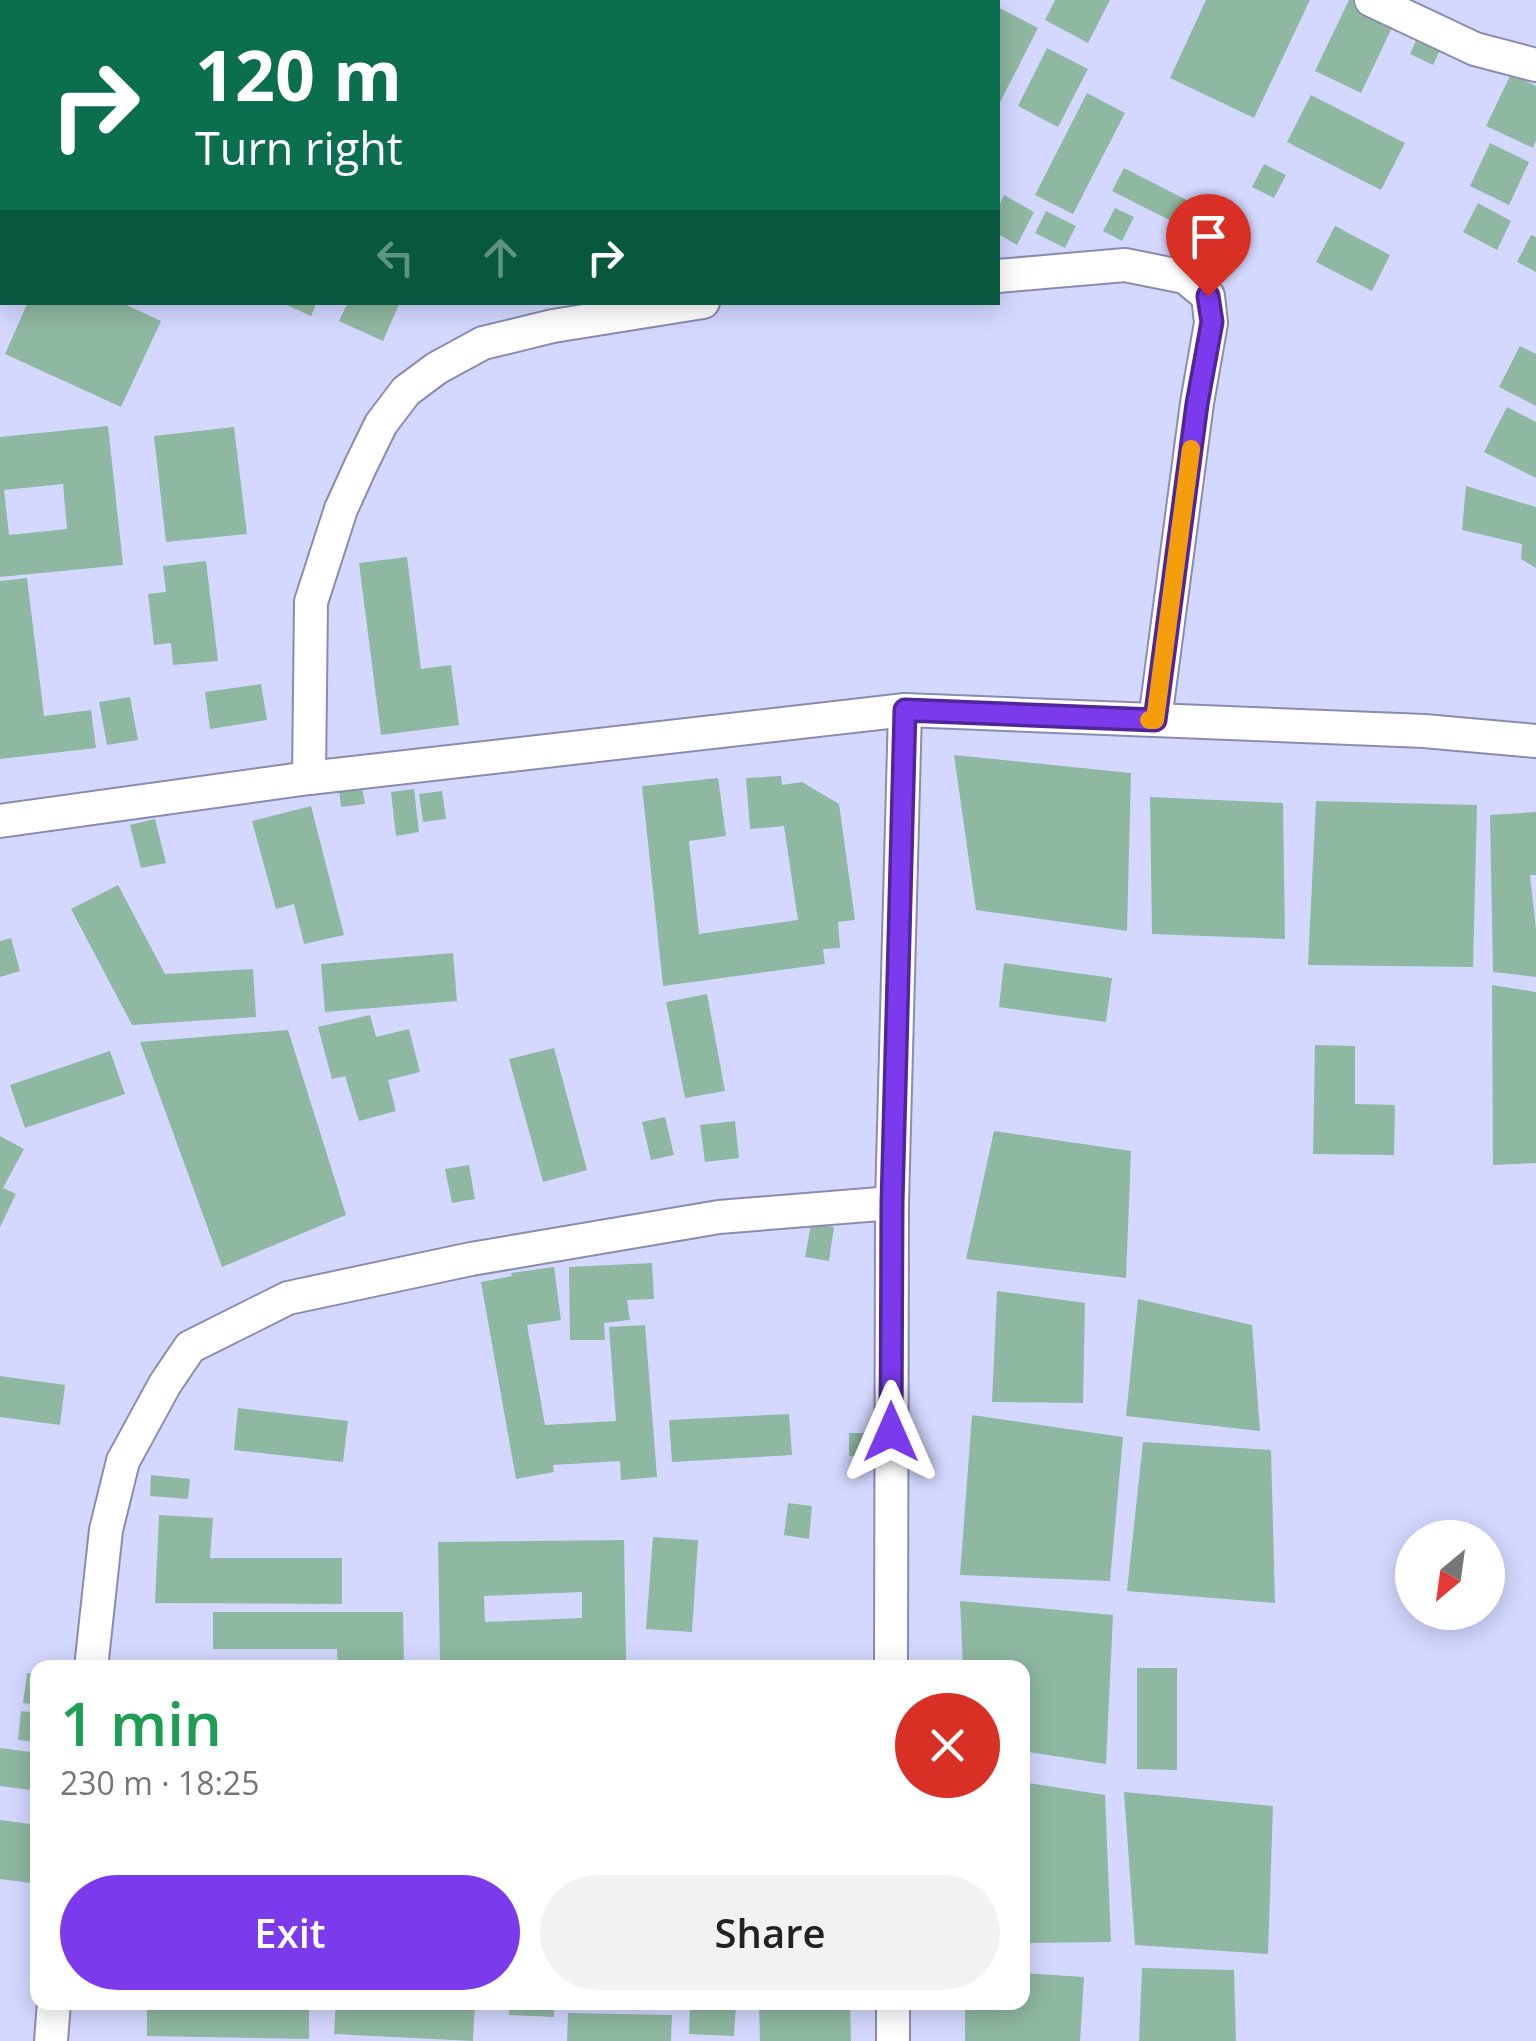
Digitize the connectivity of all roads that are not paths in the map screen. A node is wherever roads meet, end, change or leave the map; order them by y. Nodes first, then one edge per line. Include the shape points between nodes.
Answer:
1 (1371, 0) edge
2 (1536, 65) edge
3 (1000, 276) edge
4 (665, 305) edge
5 (547, 314) edge
6 (905, 710) junction
7 (1155, 720) junction
8 (1536, 741) edge
9 (310, 778) junction
10 (0, 821) edge
11 (892, 1203) junction
12 (92, 1660) edge
13 (891, 1660) edge
14 (53, 2010) edge
15 (893, 2010) edge
16 (51, 2041) edge
17 (893, 2041) edge

1 - 2 street via 1475,49
3 - 7 street via 1125,265 1185,277 1208,296 1212,322
4 - 5 street
5 - 9 street via 437,368 406,391 380,424 341,508 310,602
6 - 7 street
6 - 9 street
6 - 11 street
7 - 8 street
9 - 10 street
11 - 12 street via 718,1217 471,1258 288,1298 190,1347 123,1462 106,1530
11 - 13 street
14 - 16 street
15 - 17 street

